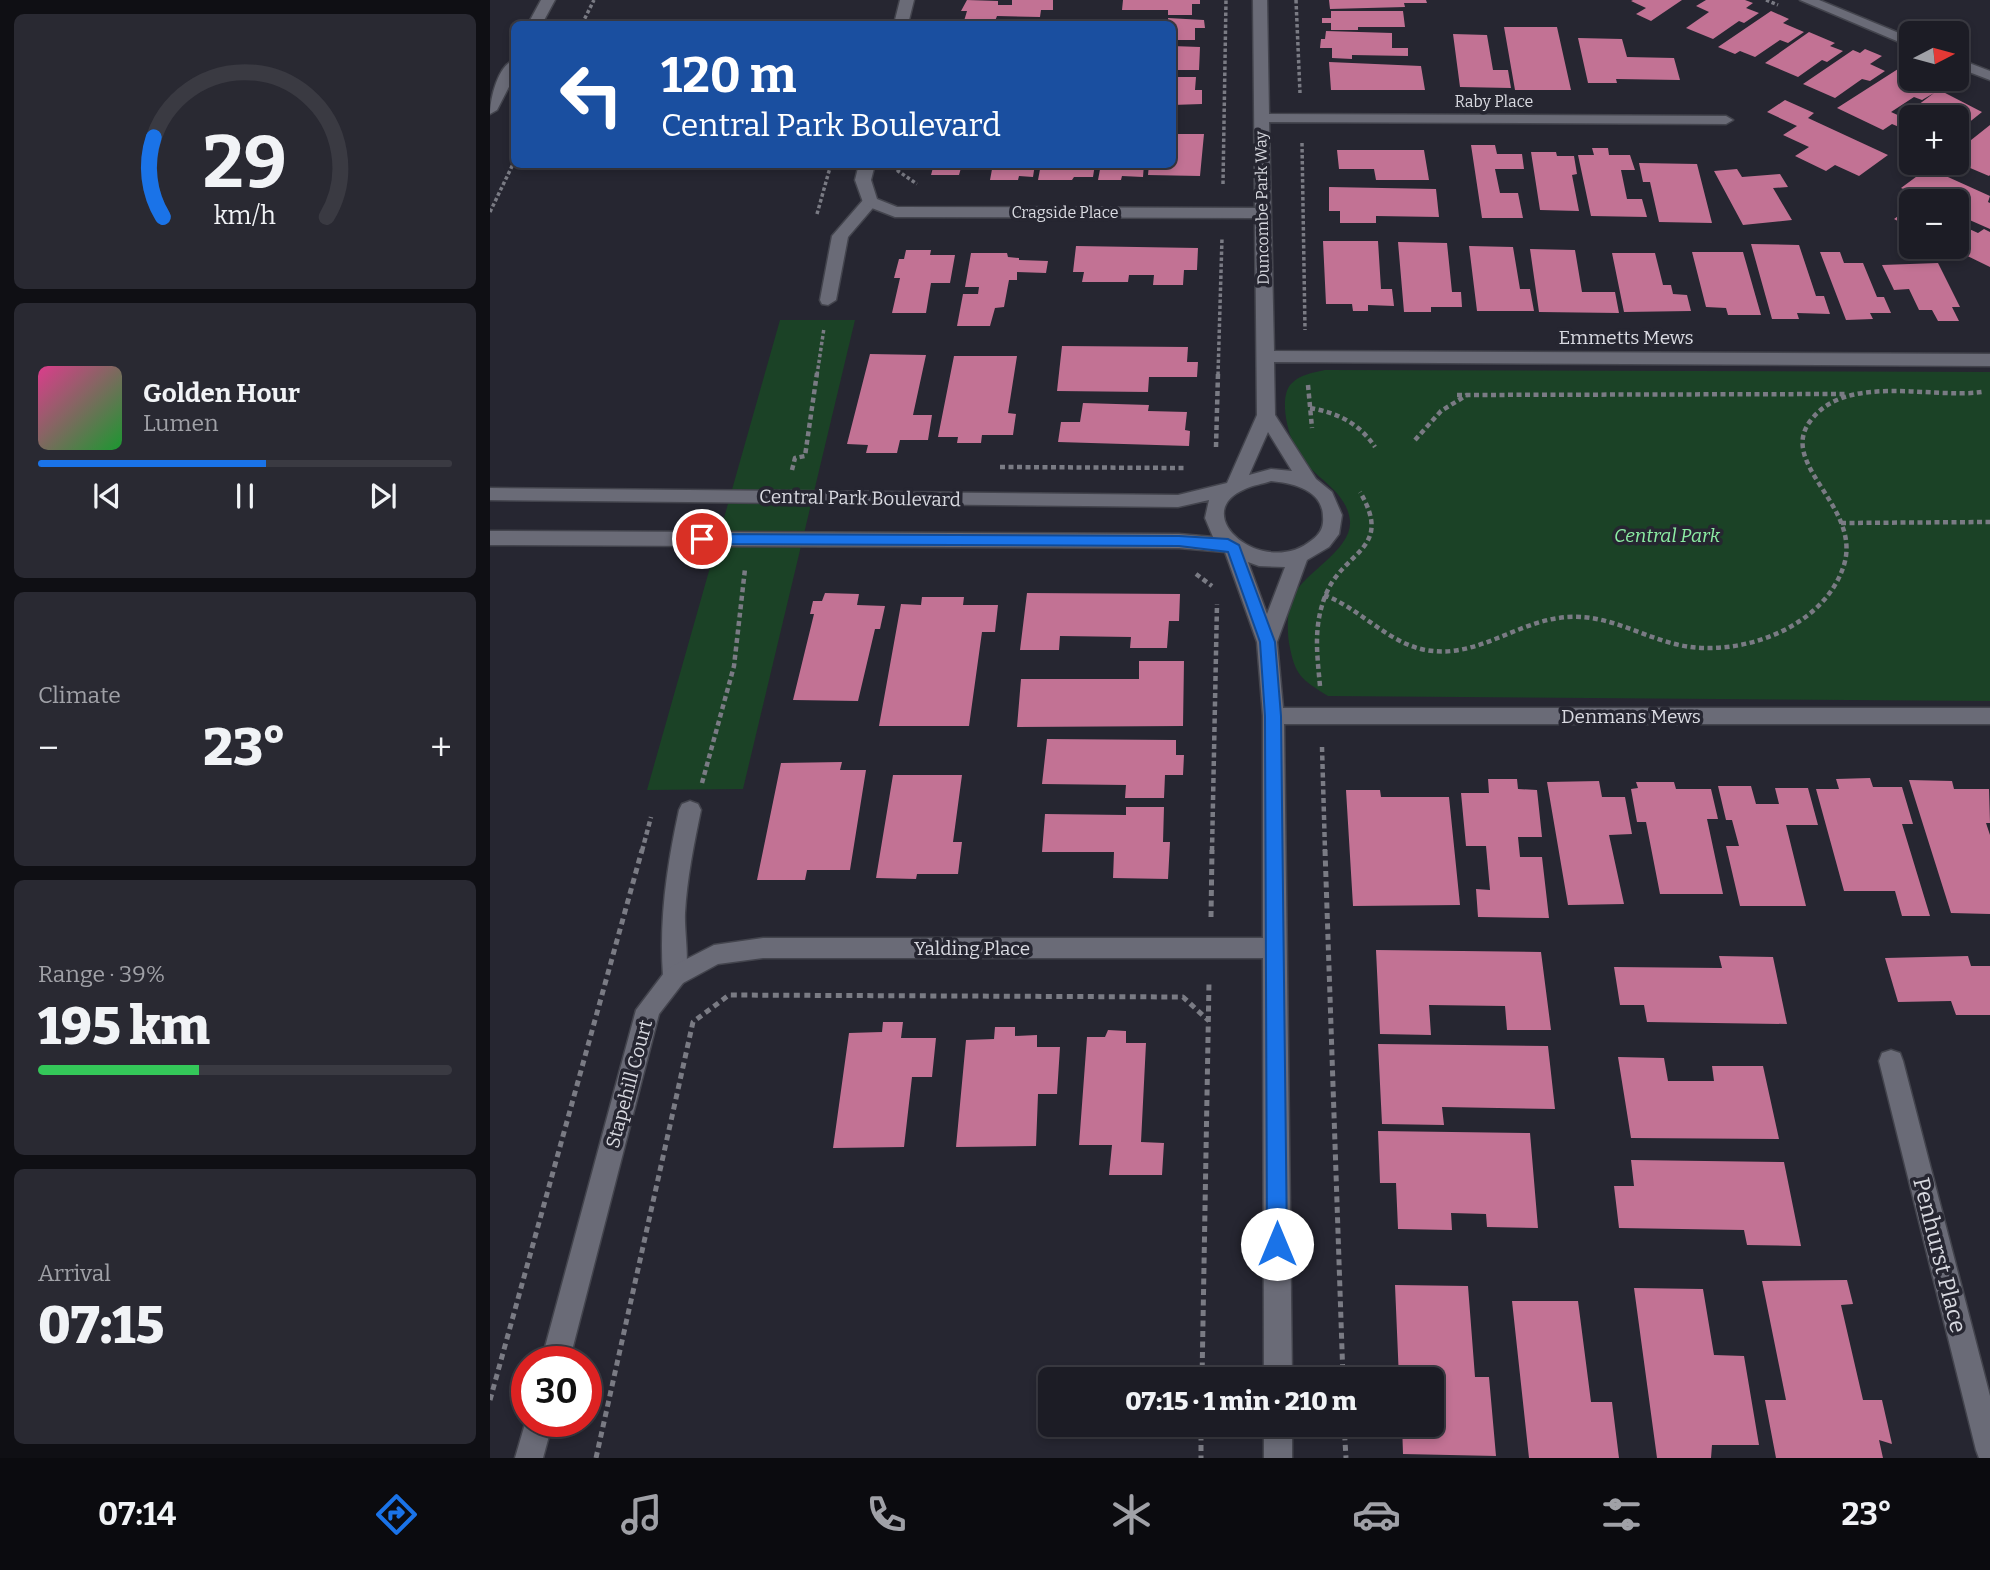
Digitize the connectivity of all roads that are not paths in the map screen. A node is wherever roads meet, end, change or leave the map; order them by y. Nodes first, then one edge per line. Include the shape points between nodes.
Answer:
1 (548, 0) edge
2 (907, 0) edge
3 (1260, 0) edge
4 (1807, 0) edge
5 (537, 21) edge
6 (902, 21) edge
7 (1899, 38) edge
8 (1969, 67) edge
9 (511, 70) edge
10 (1990, 76) edge
11 (490, 110) edge
12 (1261, 118) junction
13 (1726, 120) dead end
14 (866, 168) edge
15 (870, 202) junction
16 (1262, 213) junction
17 (828, 300) dead end
18 (1264, 356) junction
19 (1989, 360) edge
20 (1266, 415) junction
21 (1309, 483) junction
22 (1232, 487) junction
23 (490, 494) edge
24 (490, 538) edge
25 (1231, 547) junction
26 (1298, 557) junction
27 (1267, 642) junction
28 (1273, 716) junction
29 (1990, 716) edge
30 (690, 810) dead end
31 (1275, 948) junction
32 (675, 976) junction
33 (1891, 1060) dead end
34 (559, 1346) edge
35 (1278, 1367) edge
36 (535, 1437) edge
37 (1278, 1437) edge
38 (1990, 1450) edge
39 (529, 1458) edge
40 (1278, 1458) edge

1 - 5 street
2 - 6 street
3 - 12 street, Duncombe Park Way
4 - 7 street
8 - 10 street
9 - 11 street
12 - 13 street, Raby Place
12 - 16 street, Duncombe Park Way
14 - 15 street via 863,180
15 - 16 street, Cragside Place via 895,212
15 - 17 street via 839,236
16 - 18 street, Duncombe Park Way
18 - 19 street, Emmetts Mews
18 - 20 street, Duncombe Park Way
20 - 21 street
20 - 22 street, Duncombe Park Way
21 - 22 street via 1271,475
21 - 26 street via 1331,503 1335,516 1326,540
22 - 23 street, Central Park Boulevard via 1178,500
22 - 25 street via 1214,511 1218,534
24 - 25 street via 1179,541
25 - 26 street via 1265,559
25 - 27 street
26 - 27 street
27 - 28 street
28 - 29 street, Denmans Mews
28 - 31 street
30 - 32 street via 674,882 671,936
31 - 32 street, Yalding Place via 763,948 714,956
31 - 35 street
32 - 34 street, Stapehill Court via 648,1010
33 - 38 street, Penhurst Place
36 - 39 street
37 - 40 street

